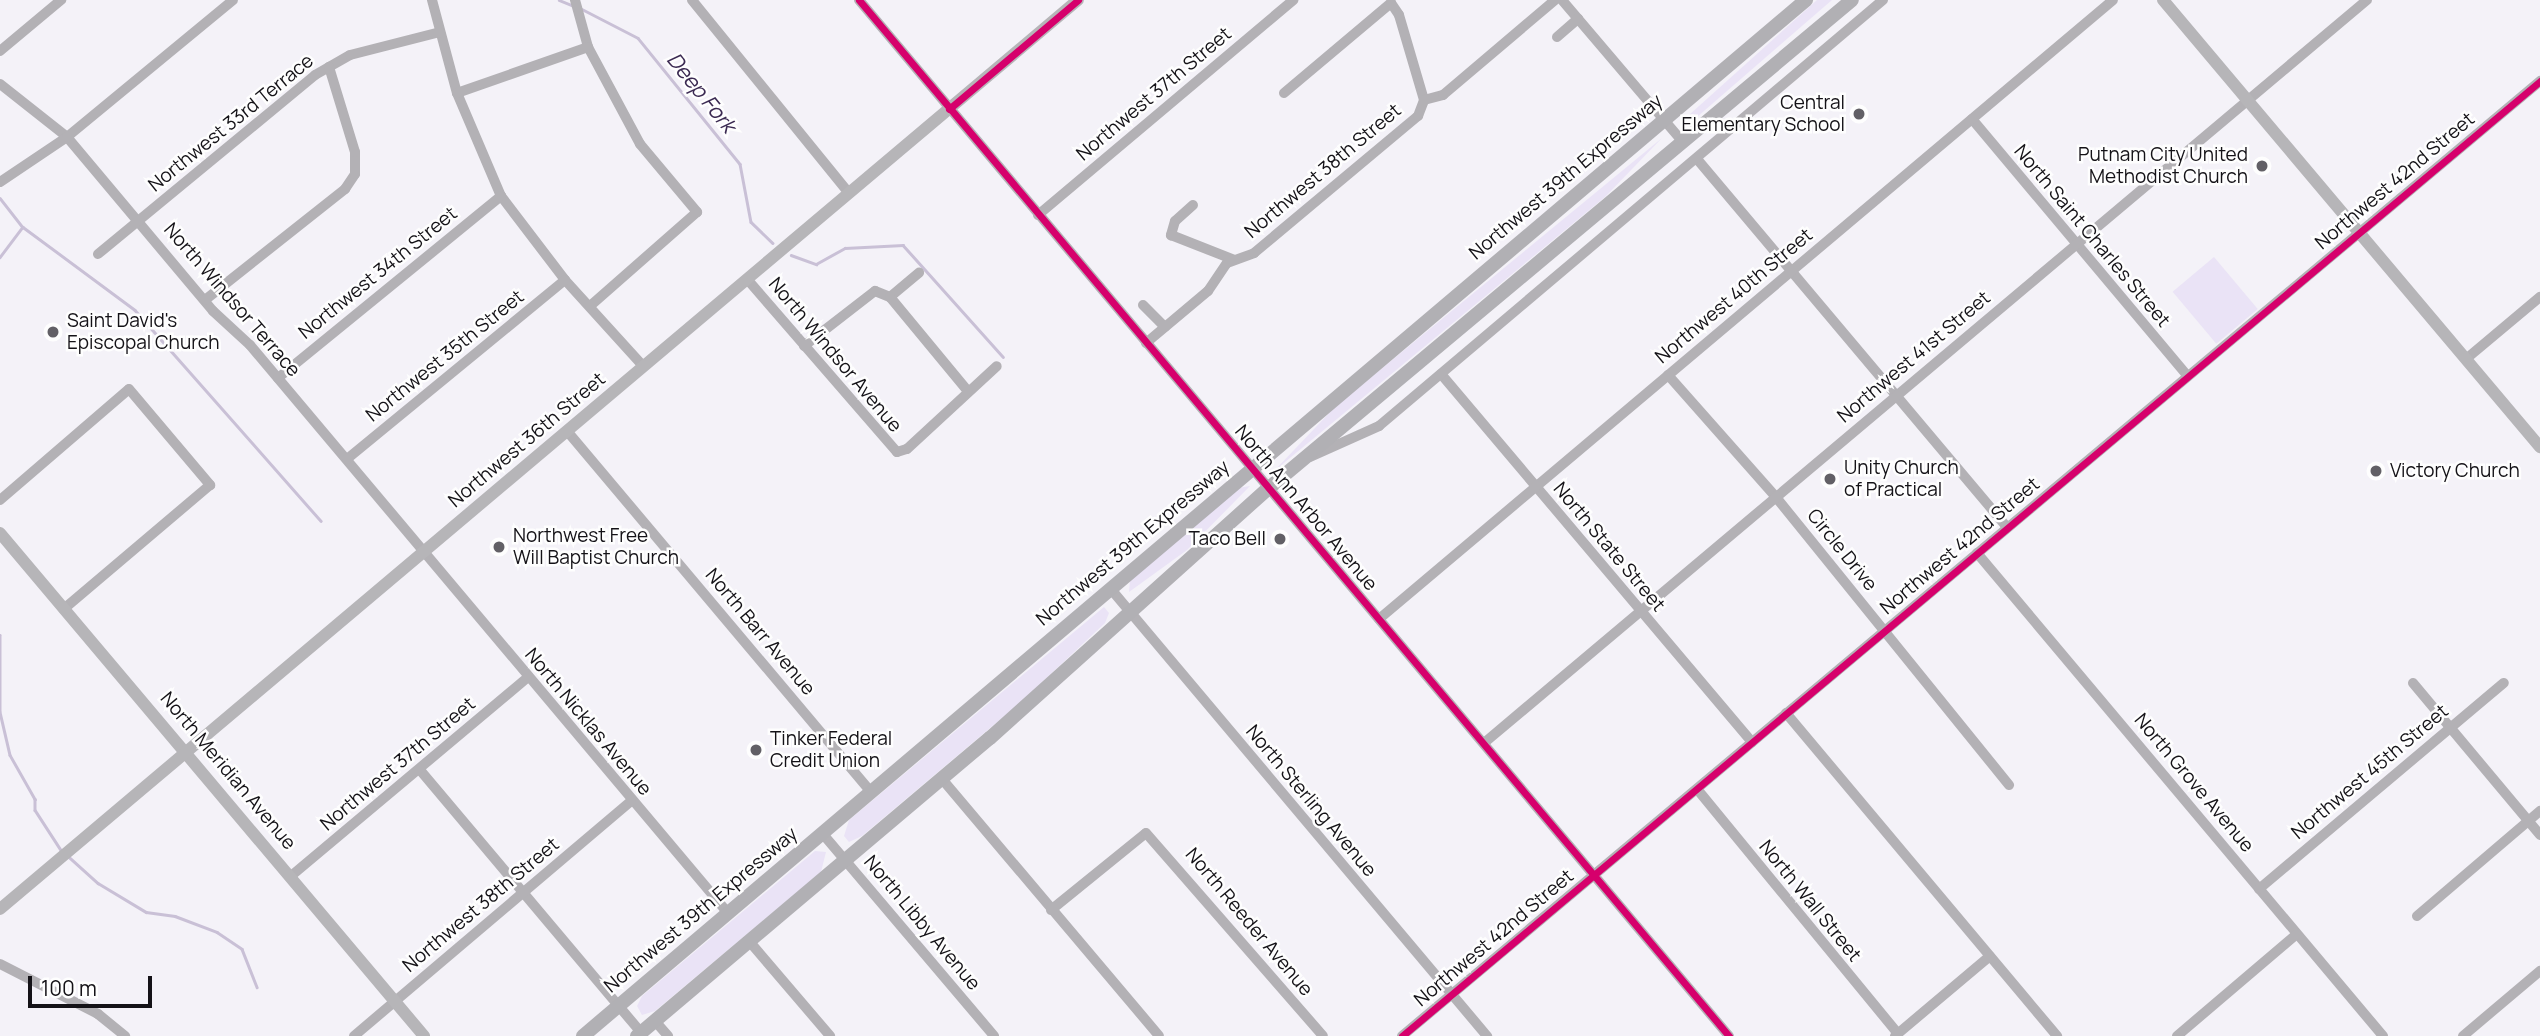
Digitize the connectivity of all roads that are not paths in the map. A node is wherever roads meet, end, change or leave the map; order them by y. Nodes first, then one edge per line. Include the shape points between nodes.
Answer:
1 (61, 0) edge
2 (233, 0) edge
3 (432, 0) edge
4 (575, 0) edge
5 (692, 0) edge
6 (859, 0) edge
7 (1079, 0) edge
8 (1293, 0) edge
9 (1562, 0) edge
10 (1806, 0) edge
11 (1852, 0) edge
12 (1883, 0) edge
13 (2113, 0) edge
14 (2163, 0) edge
15 (2367, 0) edge
16 (1393, 2) edge
17 (1549, 2) edge
18 (1578, 19) junction
19 (440, 32) junction
20 (1557, 37) dead end
21 (587, 47) junction
22 (0, 51) edge
23 (329, 67) junction
24 (2540, 81) edge
25 (0, 85) edge
26 (457, 93) junction
27 (1284, 93) dead end
28 (2247, 99) junction
29 (1424, 100) junction
30 (949, 109) junction
31 (1972, 118) junction
32 (1664, 119) junction
33 (67, 137) junction
34 (1681, 141) junction
35 (1697, 159) junction
36 (0, 182) edge
37 (849, 193) junction
38 (501, 196) junction
39 (1193, 205) dead end
40 (1038, 215) junction
41 (138, 220) junction
42 (2358, 232) junction
43 (2076, 243) junction
44 (98, 254) dead end
45 (1232, 259) junction
46 (1791, 270) junction
47 (919, 274) dead end
48 (747, 279) junction
49 (565, 280) junction
50 (890, 297) junction
51 (2540, 297) edge
52 (205, 300) junction
53 (1143, 305) dead end
54 (590, 306) junction
55 (1165, 327) junction
56 (1146, 343) junction
57 (804, 346) junction
58 (2466, 359) junction
59 (643, 366) junction
60 (997, 366) dead end
61 (1441, 374) junction
62 (1668, 374) junction
63 (2187, 375) junction
64 (278, 378) junction
65 (967, 390) junction
66 (1896, 395) junction
67 (567, 431) junction
68 (2540, 447) edge
69 (347, 459) junction
70 (1303, 460) junction
71 (1251, 467) junction
72 (1536, 487) junction
73 (1269, 488) junction
74 (1775, 496) junction
75 (0, 500) edge
76 (2007, 527) junction
77 (0, 533) edge
78 (424, 552) junction
79 (1977, 553) junction
80 (1110, 587) junction
81 (64, 609) junction
82 (1128, 611) junction
83 (1640, 612) junction
84 (1379, 619) junction
85 (1882, 632) junction
86 (527, 678) junction
87 (2504, 682) dead end
88 (2413, 683) dead end
89 (1786, 713) junction
90 (2450, 728) junction
91 (1752, 742) junction
92 (1484, 743) junction
93 (187, 750) junction
94 (420, 769) junction
95 (942, 779) junction
96 (2009, 785) dead end
97 (1697, 789) junction
98 (872, 792) junction
99 (631, 801) junction
100 (2540, 811) edge
101 (2529, 821) junction
102 (822, 833) junction
103 (2540, 835) edge
104 (845, 860) junction
105 (1594, 875) junction
106 (291, 876) junction
107 (2259, 889) junction
108 (523, 892) junction
109 (0, 909) edge
110 (1051, 910) junction
111 (728, 913) junction
112 (2417, 916) dead end
113 (2297, 934) junction
114 (749, 941) junction
115 (1990, 956) junction
116 (0, 964) edge
117 (2540, 971) edge
118 (1452, 995) junction
119 (395, 1001) junction
120 (618, 1005) junction
121 (655, 1021) junction
122 (639, 1034) edge
123 (1896, 1035) edge
124 (125, 1036) edge
125 (354, 1036) edge
126 (424, 1036) edge
127 (583, 1036) edge
128 (668, 1036) edge
129 (830, 1036) edge
130 (994, 1036) edge
131 (1159, 1036) edge
132 (1323, 1036) edge
133 (1402, 1036) edge
134 (1487, 1036) edge
135 (1729, 1036) edge
136 (2057, 1036) edge
137 (2177, 1036) edge
138 (2384, 1036) edge
139 (2463, 1036) edge

1 - 22 street
2 - 33 street
3 - 19 street
4 - 21 street
5 - 37 street
6 - 30 street, North Ann Arbor Avenue
7 - 30 main road, Northwest 36th Street
8 - 40 street, Northwest 37th Street
9 - 18 street
10 - 32 highway, Northwest 39th Expressway
11 - 34 highway
12 - 35 street
13 - 31 street, Northwest 40th Street
14 - 28 main road
15 - 28 street, Northwest 41st Street
16 - 27 street
16 - 29 street
17 - 29 street, Northwest 38th Street via 1443,95
18 - 20 street
18 - 32 street
19 - 23 street, Northwest 33rd Terrace via 350,55
19 - 26 street
21 - 26 street
21 - 54 street via 640,144 697,212
23 - 41 street, Northwest 33rd Terrace
23 - 52 street via 355,152 355,174 345,189
24 - 42 street, Northwest 42nd Street
25 - 33 street, North Windsor Terrace
26 - 38 street
28 - 42 main road
28 - 43 street, Northwest 41st Street
29 - 45 street, Northwest 38th Street via 1418,116 1254,253
30 - 37 main road, Northwest 36th Street
30 - 40 street, North Ann Arbor Avenue
31 - 43 street, North Saint Charles Street
31 - 46 street, Northwest 40th Street
32 - 34 street
32 - 71 highway, Northwest 39th Expressway
33 - 36 street
33 - 41 street, North Windsor Terrace
34 - 70 highway
35 - 46 street
35 - 61 street
37 - 48 main road, Northwest 36th Street
38 - 49 street
38 - 64 street, Northwest 34th Street
39 - 45 street via 1175,221 1171,235
40 - 56 street, North Ann Arbor Avenue
41 - 44 street, Northwest 33rd Terrace
41 - 52 street, North Windsor Terrace
42 - 58 main road
42 - 63 street, Northwest 42nd Street
43 - 63 street, North Saint Charles Street
43 - 66 street, Northwest 41st Street
45 - 55 street, Northwest 38th Street via 1208,291
46 - 62 street, Northwest 40th Street
46 - 66 street
47 - 50 street
48 - 57 street, North Windsor Avenue
48 - 59 main road, Northwest 36th Street
49 - 54 street
49 - 69 street, Northwest 35th Street
50 - 57 street via 875,291 862,296
50 - 65 street
51 - 58 street
52 - 64 street, North Windsor Terrace
53 - 55 street
54 - 59 street
55 - 56 street, Northwest 38th Street
56 - 71 street, North Ann Arbor Avenue
57 - 65 street, North Windsor Avenue via 897,452 907,449
58 - 68 main road
59 - 67 main road, Northwest 36th Street
60 - 65 street
61 - 70 street via 1360,439
61 - 72 street, North State Street
62 - 72 street, Northwest 40th Street
62 - 74 street, Circle Drive
63 - 76 street, Northwest 42nd Street
64 - 69 street, North Windsor Terrace
66 - 74 street, Northwest 41st Street
66 - 76 street
67 - 78 main road, Northwest 36th Street
67 - 98 street, North Barr Avenue
69 - 78 street, North Windsor Terrace
70 - 73 highway
71 - 73 street, North Ann Arbor Avenue
71 - 80 highway, Northwest 39th Expressway
72 - 83 street, North State Street
72 - 84 street, Northwest 40th Street
73 - 82 highway
73 - 84 street, North Ann Arbor Avenue
74 - 83 street, Northwest 41st Street
74 - 85 street, Circle Drive
75 - 81 street via 130,389 210,485
76 - 79 street, Northwest 42nd Street
77 - 81 main road, North Meridian Avenue
78 - 86 street, North Nicklas Avenue
78 - 93 main road, Northwest 36th Street
79 - 85 street, Northwest 42nd Street
79 - 107 street, North Grove Avenue
80 - 82 street, North Sterling Avenue
80 - 98 highway, Northwest 39th Expressway
81 - 93 main road, North Meridian Avenue
82 - 95 highway
82 - 118 street, North Sterling Avenue
83 - 91 street, North State Street
83 - 92 street, Northwest 41st Street
84 - 92 street, North Ann Arbor Avenue
85 - 89 street, Northwest 42nd Street
85 - 96 street, Circle Drive
86 - 94 street, Northwest 37th Street
86 - 99 street, North Nicklas Avenue
87 - 90 street, Northwest 45th Street
88 - 90 street
89 - 91 street, Northwest 42nd Street
89 - 115 street
90 - 101 street
90 - 107 street, Northwest 45th Street
91 - 97 street, Northwest 42nd Street
92 - 105 street, North Ann Arbor Avenue
93 - 106 main road, North Meridian Avenue
93 - 109 main road, Northwest 36th Street
94 - 106 street, Northwest 37th Street
94 - 108 street
95 - 104 highway
95 - 110 street
97 - 105 street, Northwest 42nd Street
97 - 123 street, North Wall Street
98 - 102 highway, Northwest 39th Expressway
99 - 108 street, Northwest 38th Street
99 - 111 street, North Nicklas Avenue
100 - 101 street
101 - 103 street
101 - 112 street
102 - 104 street, North Libby Avenue
102 - 111 highway, Northwest 39th Expressway
104 - 114 highway
104 - 130 street, North Libby Avenue
105 - 118 street, Northwest 42nd Street
105 - 135 street, North Ann Arbor Avenue
106 - 119 main road, North Meridian Avenue
107 - 113 street, North Grove Avenue
108 - 119 street, Northwest 38th Street
108 - 120 street
110 - 131 street
110 - 132 street, North Reeder Avenue via 1146,833
111 - 120 highway, Northwest 39th Expressway
113 - 137 street
113 - 138 street, North Grove Avenue
114 - 121 highway
114 - 129 street
115 - 123 street
115 - 136 street
116 - 124 street via 98,1014
117 - 139 street
118 - 133 street, Northwest 42nd Street
118 - 134 street, North Sterling Avenue
119 - 125 street, Northwest 38th Street
119 - 126 main road, North Meridian Avenue
120 - 122 street
120 - 127 highway, Northwest 39th Expressway
121 - 122 highway
121 - 128 street

